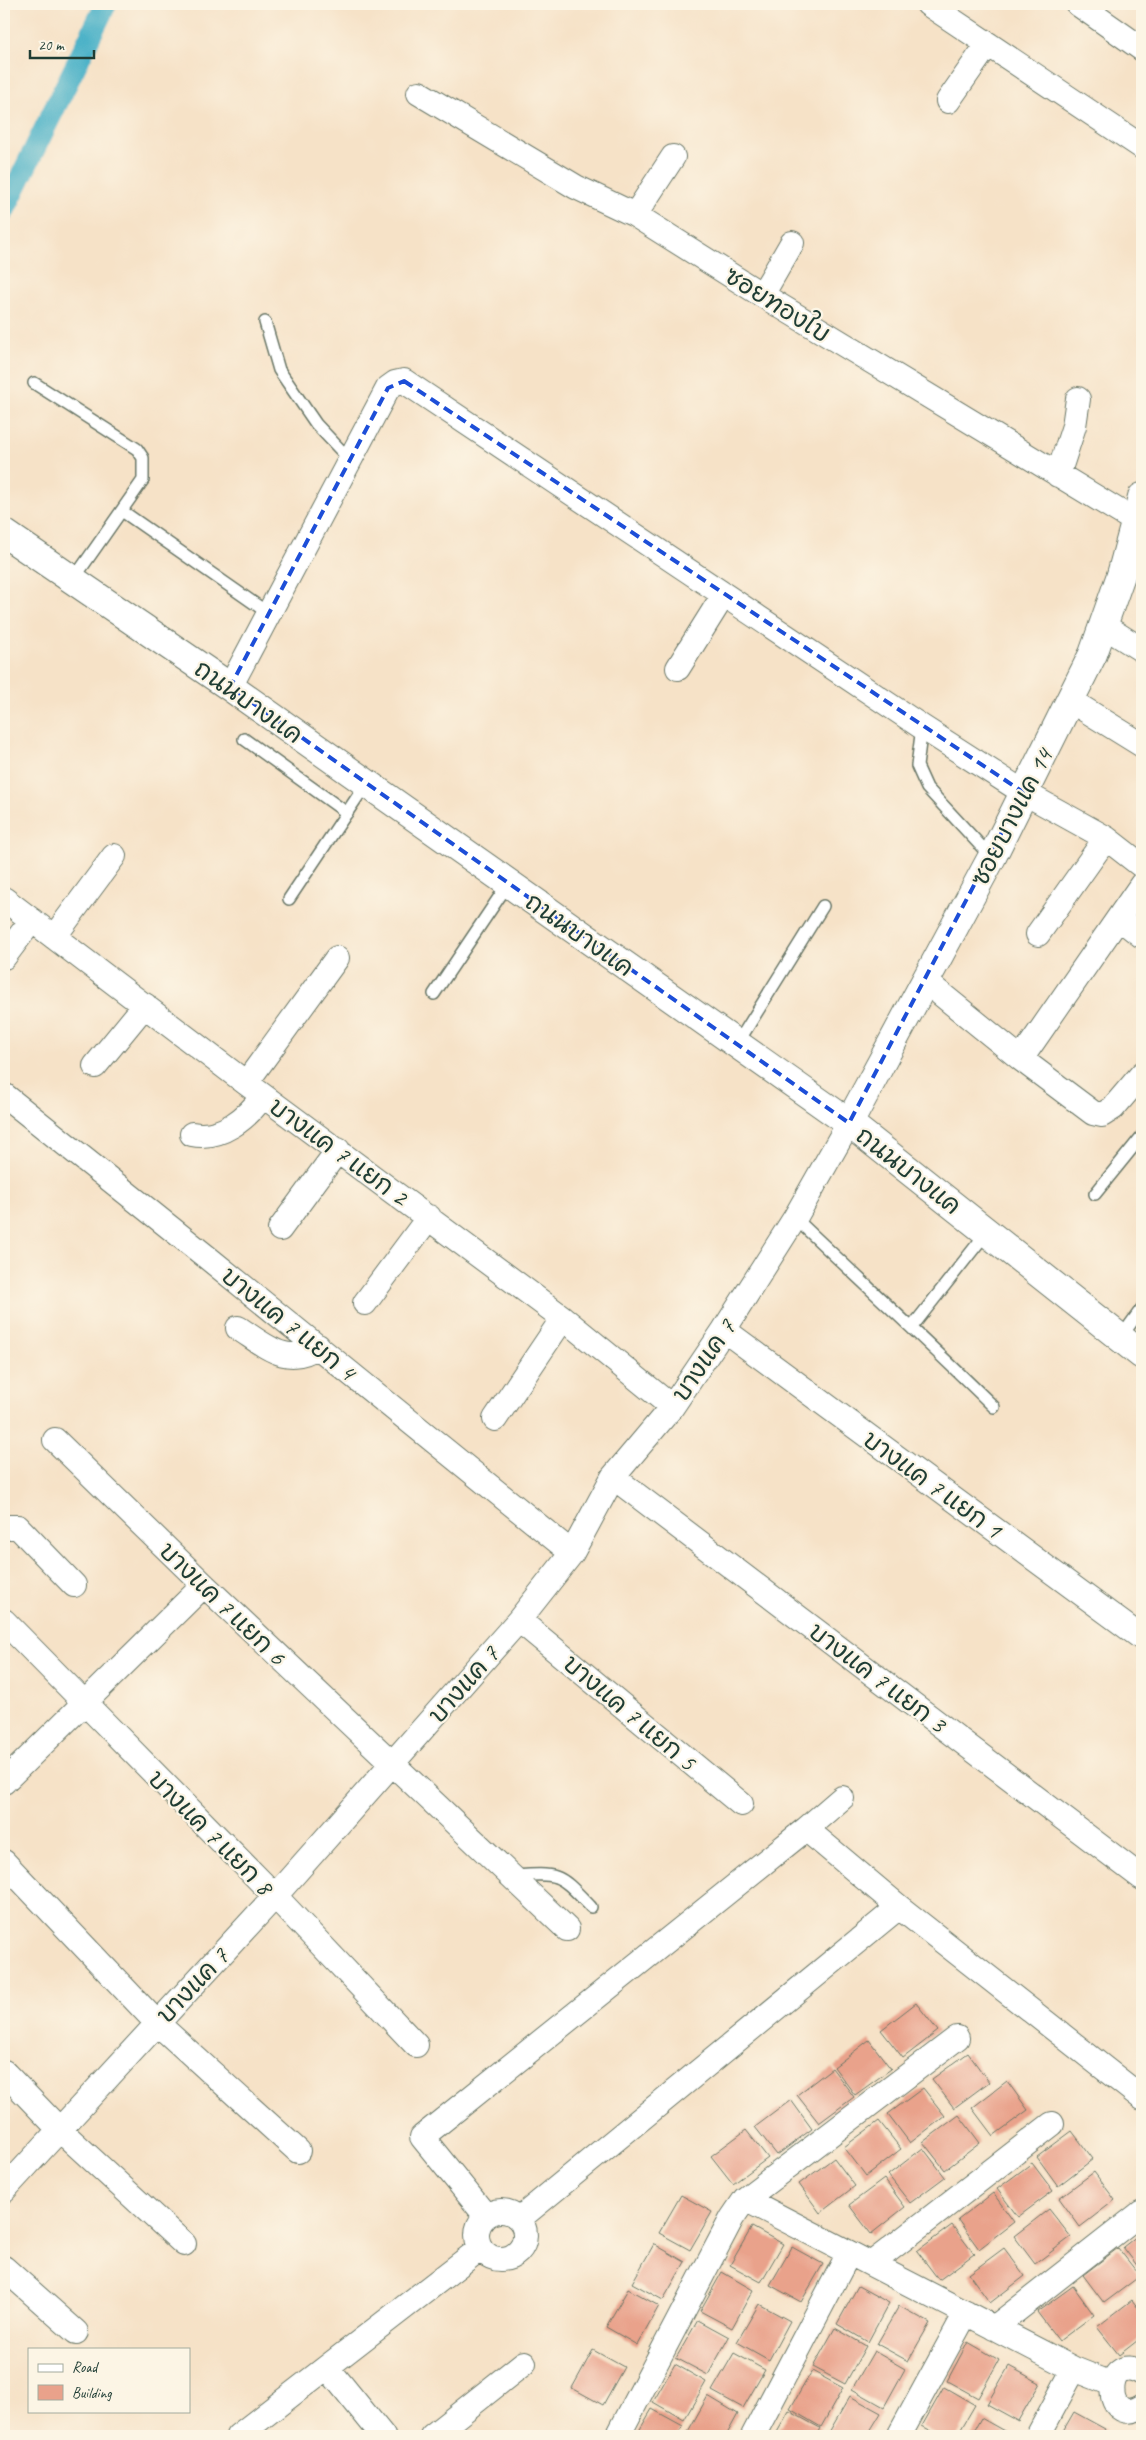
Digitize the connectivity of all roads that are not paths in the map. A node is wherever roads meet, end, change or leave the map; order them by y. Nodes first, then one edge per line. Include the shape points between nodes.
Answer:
1 (928, 4) edge
2 (1078, 4) edge
3 (988, 44) junction
4 (1142, 49) edge
5 (419, 93) dead end
6 (948, 102) dead end
7 (1142, 146) edge
8 (673, 157) dead end
9 (635, 215) junction
10 (792, 243) dead end
11 (762, 295) junction
12 (265, 322) dead end
13 (34, 383) dead end
14 (1078, 399) dead end
15 (350, 460) junction
16 (1058, 475) junction
17 (1139, 509) edge
18 (122, 511) junction
19 (4, 533) edge
20 (73, 580) junction
21 (723, 596) junction
22 (268, 613) junction
23 (1104, 626) junction
24 (1142, 650) edge
25 (678, 668) dead end
26 (230, 687) junction
27 (1071, 701) junction
28 (922, 727) junction
29 (244, 739) dead end
30 (1142, 745) edge
31 (366, 784) junction
32 (1023, 792) junction
33 (347, 813) junction
34 (1106, 838) junction
35 (1138, 855) edge
36 (114, 856) dead end
37 (992, 857) junction
38 (508, 884) junction
39 (1142, 884) edge
40 (4, 899) edge
41 (289, 899) dead end
42 (823, 906) dead end
43 (1119, 918) junction
44 (32, 920) junction
45 (1038, 934) dead end
46 (1142, 936) edge
47 (54, 937) junction
48 (4, 957) edge
49 (337, 958) dead end
50 (925, 981) junction
51 (434, 994) dead end
52 (145, 1005) junction
53 (737, 1044) junction
54 (1021, 1059) junction
55 (95, 1066) dead end
56 (1142, 1074) edge
57 (255, 1090) junction
58 (5, 1098) edge
59 (849, 1123) junction
60 (192, 1134) dead end
61 (1142, 1136) edge
62 (338, 1150) junction
63 (1095, 1194) dead end
64 (429, 1217) junction
65 (795, 1218) junction
66 (280, 1229) dead end
67 (988, 1231) junction
68 (365, 1303) dead end
69 (1142, 1308) edge
70 (564, 1318) junction
71 (912, 1327) junction
72 (238, 1328) dead end
73 (724, 1330) junction
74 (1121, 1337) junction
75 (318, 1346) junction
76 (1142, 1355) edge
77 (672, 1407) junction
78 (994, 1408) dead end
79 (495, 1419) dead end
80 (55, 1440) dead end
81 (613, 1477) junction
82 (4, 1527) edge
83 (572, 1553) junction
84 (74, 1585) dead end
85 (204, 1585) junction
86 (519, 1620) junction
87 (4, 1621) edge
88 (1142, 1638) edge
89 (83, 1702) junction
90 (393, 1764) junction
91 (4, 1782) edge
92 (842, 1798) dead end
93 (741, 1804) dead end
94 (806, 1829) junction
95 (4, 1862) edge
96 (511, 1876) junction
97 (1142, 1878) edge
98 (274, 1896) junction
99 (899, 1906) junction
100 (591, 1907) dead end
101 (567, 1929) dead end
102 (157, 2023) junction
103 (957, 2038) dead end
104 (416, 2045) dead end
105 (4, 2072) edge
106 (1142, 2098) edge
107 (1052, 2124) dead end
108 (60, 2130) junction
109 (298, 2151) dead end
110 (4, 2190) edge
111 (745, 2199) junction
112 (1142, 2212) edge
113 (486, 2216) junction
114 (519, 2219) junction
115 (184, 2244) dead end
116 (481, 2248) junction
117 (849, 2253) junction
118 (871, 2264) junction
119 (4, 2268) edge
120 (966, 2313) junction
121 (994, 2328) junction
122 (76, 2332) dead end
123 (524, 2363) dead end
124 (326, 2368) junction
125 (1074, 2369) junction
126 (1141, 2371) edge
127 (1112, 2384) junction
128 (1142, 2406) edge
129 (238, 2436) edge
130 (384, 2436) edge
131 (432, 2436) edge
132 (618, 2436) edge
133 (753, 2436) edge
134 (899, 2436) edge
135 (1038, 2436) edge

1 - 3 street
2 - 4 street
3 - 6 street
3 - 7 street
5 - 9 street, ซอยทองใบ via 576,187
8 - 9 street
9 - 11 street, ซอยทองใบ
10 - 11 street
11 - 16 street, ซอยทองใบ
12 - 15 lane via 278,370 316,424
13 - 18 lane via 136,450 143,458 142,480
14 - 16 street via 1074,426
15 - 21 street via 388,388 404,381
15 - 22 street
16 - 17 street, ซอยทองใบ
17 - 23 main road, ซอยบางแค 14
18 - 20 lane
18 - 22 lane
19 - 20 main road, ถนนบางแค
20 - 26 main road, ถนนบางแค
21 - 25 street
21 - 28 street
22 - 26 street
23 - 24 street
23 - 27 main road, ซอยบางแค 14
26 - 31 main road, ถนนบางแค
27 - 30 street
27 - 32 main road, ซอยบางแค 14
28 - 32 street
28 - 37 lane via 917,766 927,788
29 - 33 lane
31 - 33 lane
31 - 38 main road, ถนนบางแค
32 - 34 street
32 - 37 main road, ซอยบางแค 14
33 - 41 lane
34 - 35 street
34 - 45 street
36 - 47 street
37 - 50 main road, ซอยบางแค 14
38 - 51 lane
38 - 53 main road, ถนนบางแค
39 - 43 street
40 - 44 street, บางแค 7 แยก 2
42 - 53 lane
43 - 46 street
43 - 54 street
44 - 47 street, บางแค 7 แยก 2
44 - 48 street
47 - 52 street, บางแค 7 แยก 2
49 - 57 street
50 - 54 street
50 - 59 main road, ซอยบางแค 14
52 - 55 street
52 - 57 street, บางแค 7 แยก 2
53 - 59 main road, ถนนบางแค
54 - 56 street via 1094,1113 1102,1115 1113,1108
57 - 60 street via 254,1109 230,1126 202,1136
57 - 62 street, บางแค 7 แยก 2
58 - 75 street, บางแค 7 แยก 4
59 - 65 street, บางแค 7
59 - 67 main road, ถนนบางแค
61 - 63 lane
62 - 64 street, บางแค 7 แยก 2
62 - 66 street
64 - 68 street
64 - 70 street, บางแค 7 แยก 2
65 - 71 lane
65 - 73 street, บางแค 7
67 - 71 lane
67 - 74 main road, ถนนบางแค
69 - 74 lane
70 - 77 street, บางแค 7 แยก 2
70 - 79 street
71 - 78 lane
72 - 75 street via 286,1356 306,1354
73 - 77 street, บางแค 7
73 - 88 street, บางแค 7 แยก 1
74 - 76 main road, ถนนบางแค
75 - 83 street, บางแค 7 แยก 4
77 - 81 street, บางแค 7
80 - 85 street, บางแค 7 แยก 6
81 - 83 street, บางแค 7
81 - 97 street, บางแค 7 แยก 3
82 - 84 street via 18,1527
83 - 86 street, บางแค 7
85 - 89 street
85 - 90 street, บางแค 7 แยก 6
86 - 90 street, บางแค 7
86 - 93 street, บางแค 7 แยก 5
87 - 89 street, บางแค 7 แยก 8
89 - 91 street
89 - 98 street, บางแค 7 แยก 8
90 - 96 street, บางแค 7 แยก 6
90 - 98 street, บางแค 7
92 - 94 street
94 - 99 street
94 - 113 street via 422,2137
95 - 102 street
96 - 100 lane via 554,1874 565,1880
96 - 101 street, บางแค 7 แยก 6
98 - 102 street, บางแค 7
98 - 104 street, บางแค 7 แยก 8
99 - 106 street
99 - 114 street
102 - 108 street, บางแค 7
102 - 109 street
103 - 111 street
105 - 108 street
107 - 118 street
108 - 110 street, บางแค 7
108 - 115 street
111 - 117 street
111 - 132 street
112 - 121 street
113 - 114 street via 499,2211 514,2214
113 - 116 street via 478,2228
114 - 116 street via 525,2233 524,2241 515,2253 501,2258 486,2254
116 - 124 street
117 - 118 street
117 - 133 street
118 - 120 street
119 - 122 street
120 - 121 street
120 - 134 street
121 - 125 street
123 - 131 street
124 - 129 street
124 - 130 street
125 - 127 street
125 - 135 street
126 - 127 street via 1126,2370
127 - 128 street via 1112,2396 1120,2407 1132,2410

